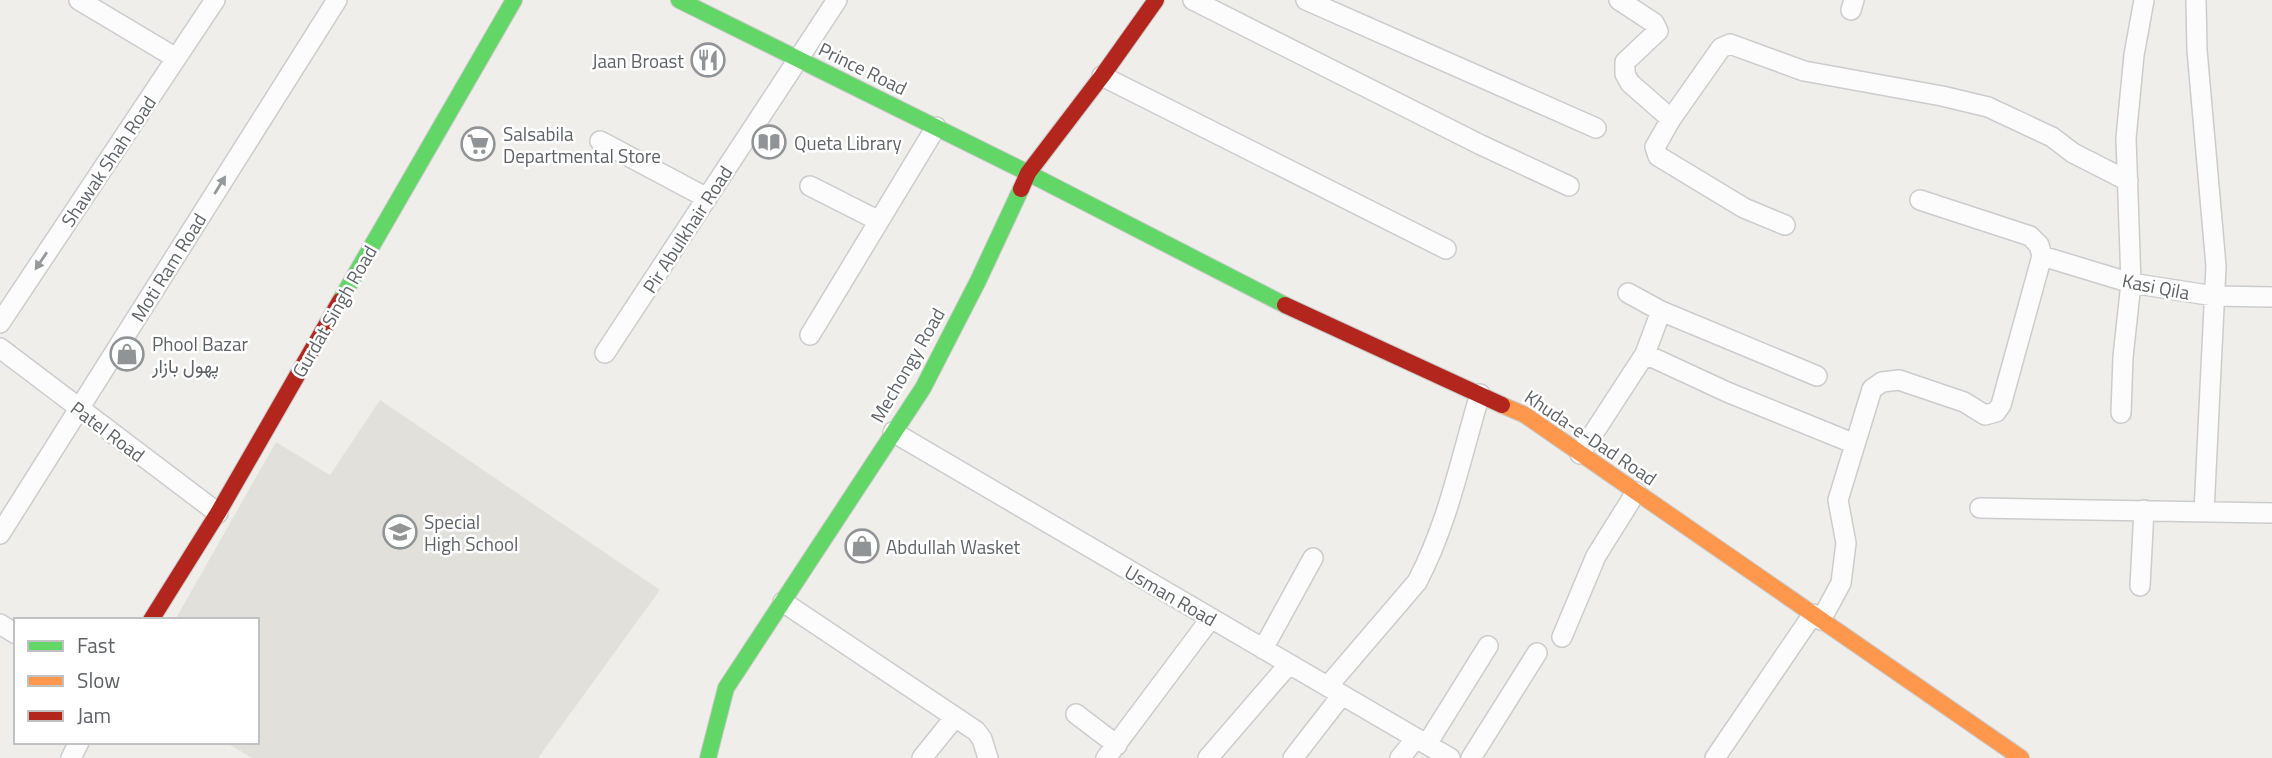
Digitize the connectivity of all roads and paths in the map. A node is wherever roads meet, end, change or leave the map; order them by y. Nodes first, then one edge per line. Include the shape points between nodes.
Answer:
1 (79, 0) edge
2 (215, 0) edge
3 (337, 0) edge
4 (514, 0) edge
5 (679, 0) edge
6 (837, 0) edge
7 (1156, 0) edge
8 (1193, 0) edge
9 (1306, 0) edge
10 (1619, 0) edge
11 (2144, 0) edge
12 (2196, 0) edge
13 (176, 58) junction
14 (799, 59) junction
15 (1102, 76) junction
16 (1671, 119) junction
17 (936, 127) junction
18 (1596, 128) dead end
19 (600, 141) dead end
20 (1028, 173) junction
21 (2128, 181) junction
22 (810, 186) dead end
23 (1569, 186) dead end
24 (707, 198) junction
25 (1920, 200) dead end
26 (879, 221) junction
27 (1785, 225) dead end
28 (1446, 249) dead end
29 (2042, 256) junction
30 (2131, 283) junction
31 (1628, 293) dead end
32 (2214, 296) junction
33 (2272, 298) edge
34 (1661, 311) junction
35 (0, 323) edge
36 (810, 335) dead end
37 (0, 348) edge
38 (605, 353) dead end
39 (1645, 354) junction
40 (1817, 376) dead end
41 (1480, 394) junction
42 (78, 408) junction
43 (2120, 413) dead end
44 (892, 432) junction
45 (1855, 444) junction
46 (1580, 454) junction
47 (1636, 492) junction
48 (1980, 508) dead end
49 (2144, 510) junction
50 (2204, 512) junction
51 (218, 513) junction
52 (2272, 513) edge
53 (0, 534) edge
54 (1313, 558) dead end
55 (2140, 586) dead end
56 (783, 602) junction
57 (1817, 617) junction
58 (152, 618) edge
59 (1211, 618) junction
60 (1562, 637) dead end
61 (1489, 646) dead end
62 (1263, 649) junction
63 (1537, 653) dead end
64 (1289, 664) junction
65 (1335, 691) junction
66 (1076, 714) dead end
67 (955, 717) junction
68 (1422, 741) junction
69 (1111, 752) edge
70 (708, 758) edge
71 (922, 758) edge
72 (988, 758) edge
73 (1208, 758) edge
74 (1293, 758) edge
75 (1400, 758) edge
76 (1450, 758) edge
77 (1471, 758) edge
78 (1714, 758) edge
79 (2021, 758) edge

1 - 13 street
2 - 13 street, Shawak Shah Road
42 -> 3 street, Moti Ram Road
4 - 51 street, Gurdat Singh Road
5 - 14 street, Prince Road
6 - 14 street, Pir Abulkhair Road
7 - 15 street, Mechongy Road
8 - 23 street
9 - 18 street
10 - 16 street via 1654,23 1658,31 1625,62 1625,74
11 - 21 street via 2126,138
12 - 32 street via 2216,266
13 -> 35 street, Shawak Shah Road
14 - 17 street, Prince Road
14 - 24 street, Pir Abulkhair Road
15 - 20 street, Mechongy Road
15 - 28 street
16 - 21 street via 1721,48 1730,44 1804,71 1988,107
16 - 27 street via 1655,147 1658,156 1744,208
17 - 20 street, Prince Road
17 - 26 street
19 - 24 street
20 - 41 street, Khuda-e-Dad Road via 1310,318
20 - 44 street, Mechongy Road via 929,376
21 - 30 street
22 - 26 street
24 - 38 street, Pir Abulkhair Road
25 - 29 street via 2030,236
26 - 36 street
29 - 30 street, Kasi Qila
29 - 45 street via 1996,412 1985,415 1964,402 1899,380 1882,382 1872,389
30 - 32 street, Kasi Qila
30 - 43 street
31 - 34 street
32 - 33 street, Kasi Qila
32 - 50 street
34 - 39 street
34 - 40 street
37 - 42 street, Patel Road
39 - 45 street
39 - 46 street
41 - 46 street, Khuda-e-Dad Road via 1525,415
41 - 65 street via 1427,564
42 - 51 street, Patel Road
42 - 53 street, Moti Ram Road
44 - 56 street, Mechongy Road
44 - 59 street, Usman Road
45 - 57 street via 1838,499 1846,543 1841,583
46 - 47 street, Khuda-e-Dad Road
47 - 57 street, Khuda-e-Dad Road
47 - 60 street via 1596,556
48 - 49 street
49 - 50 street
49 - 55 street
50 - 52 street
51 - 58 street, Gurdat Singh Road
54 - 62 street
56 - 67 street
56 - 70 street, Mechongy Road via 726,688
57 - 78 street
57 - 79 street, Khuda-e-Dad Road
59 - 62 street, Usman Road
59 - 69 street
61 - 68 street
62 - 64 street, Usman Road
63 - 77 street
64 - 65 street, Usman Road
64 - 73 street
65 - 68 street, Usman Road
65 - 74 street
66 - 69 street
67 - 71 street
67 - 72 street via 976,731
68 - 75 street
68 - 76 street, Usman Road

